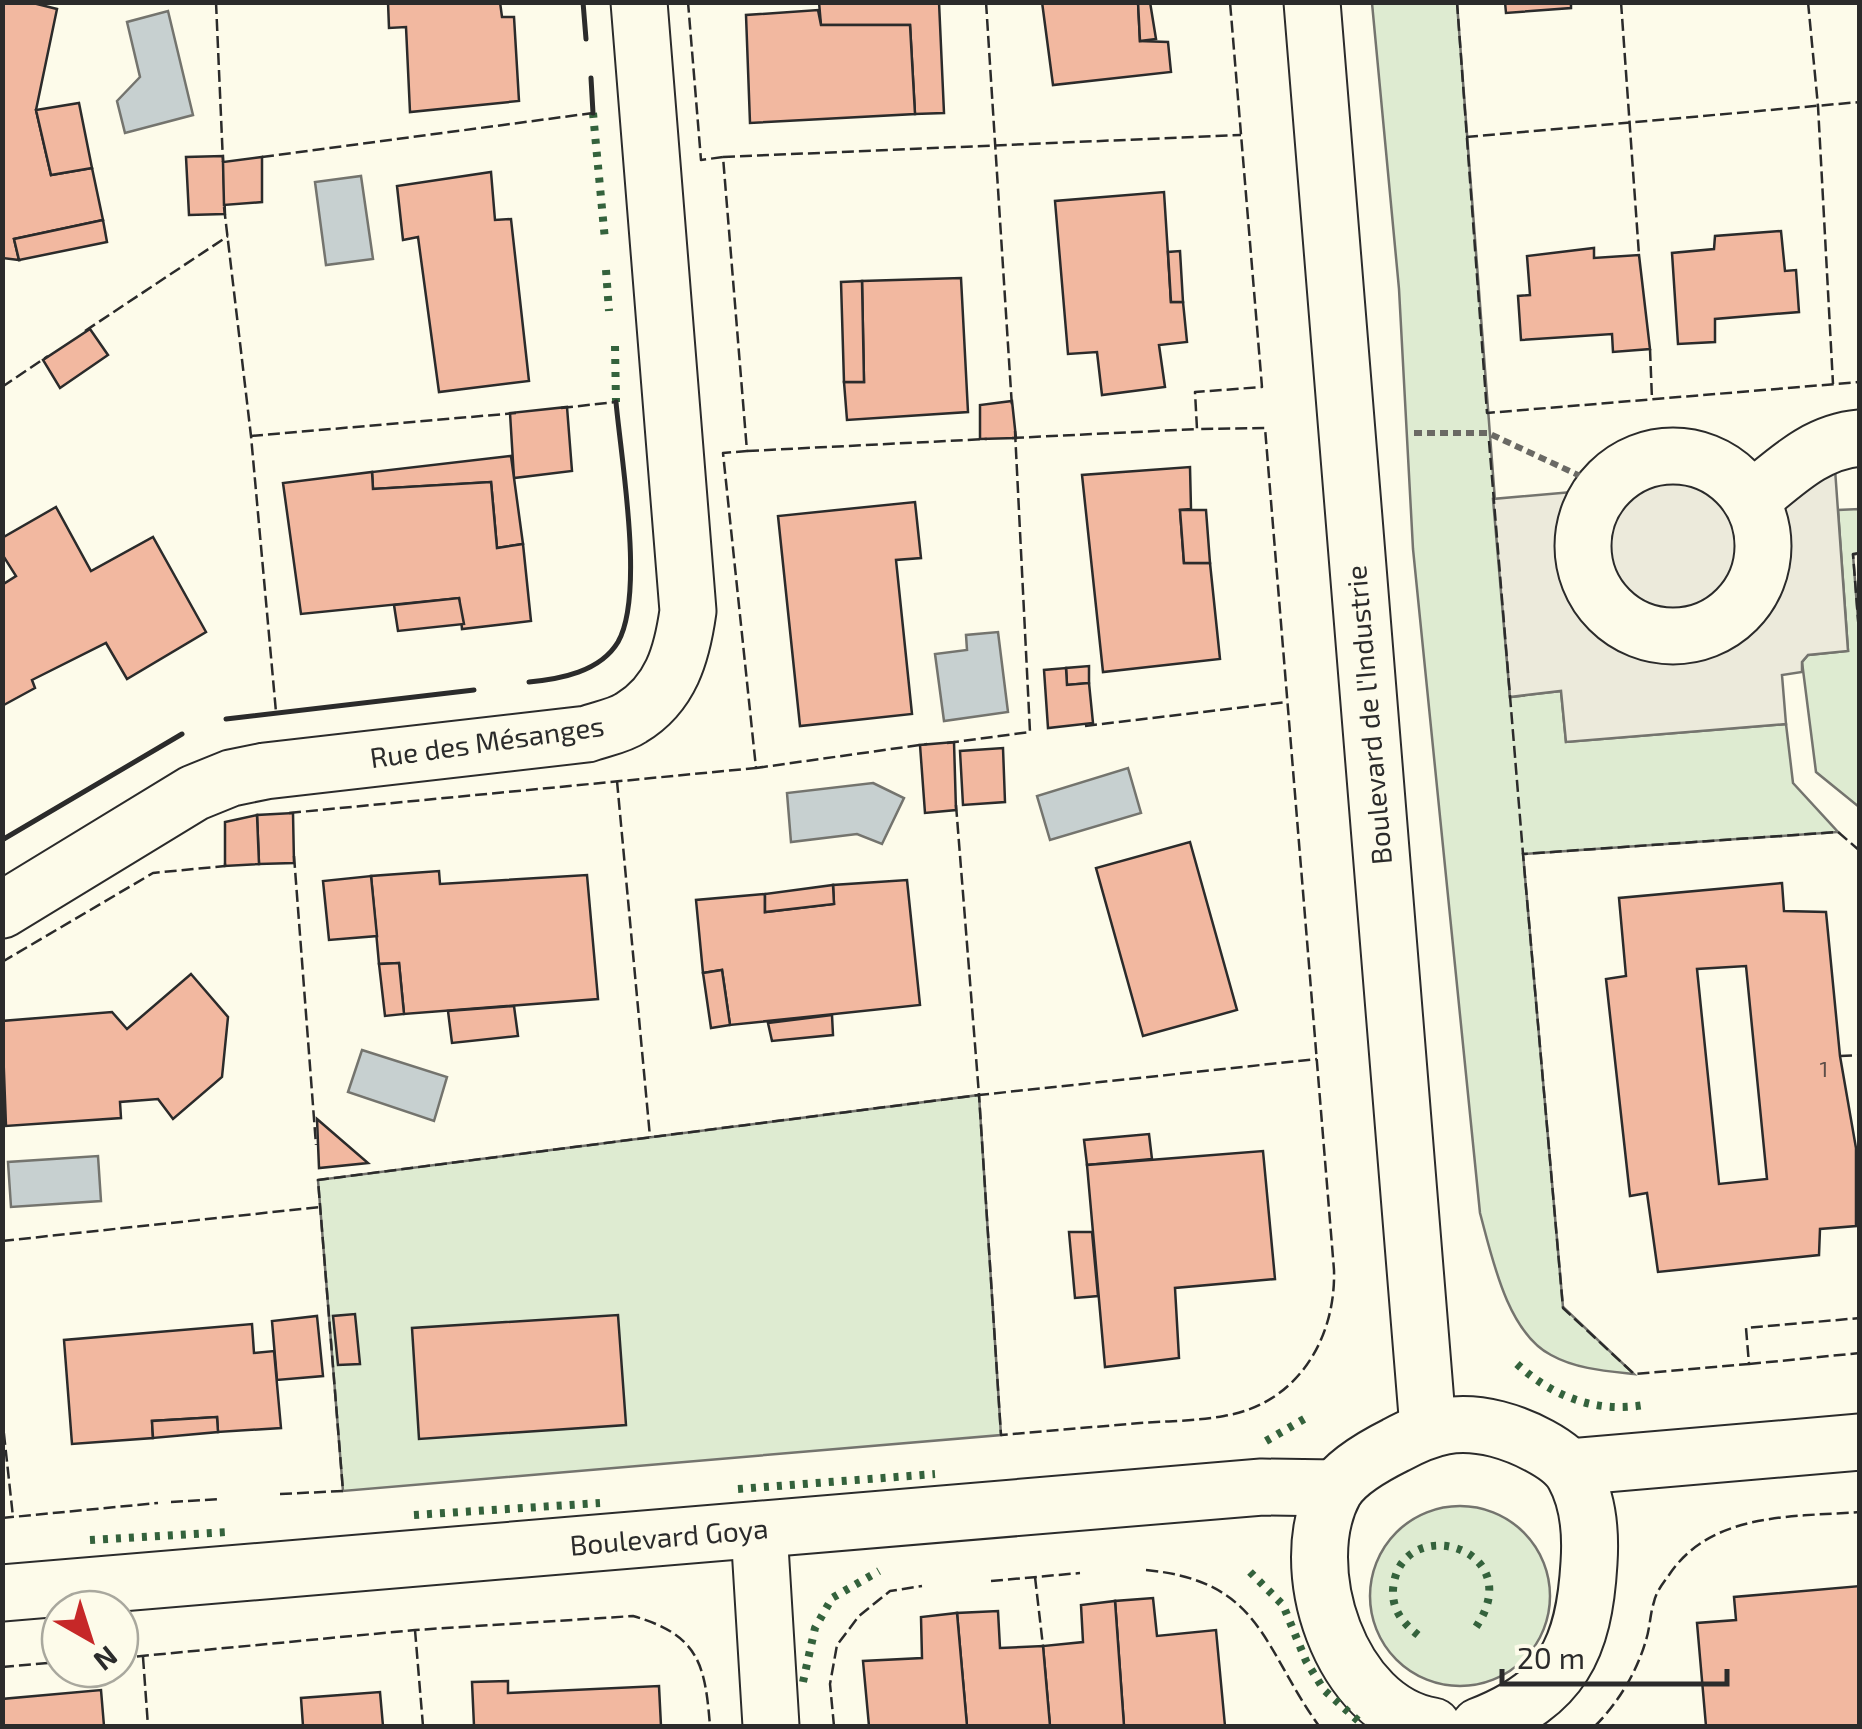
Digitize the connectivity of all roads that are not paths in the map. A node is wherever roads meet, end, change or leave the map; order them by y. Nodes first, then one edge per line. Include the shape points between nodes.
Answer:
1 (639, 2) edge
2 (1312, 2) edge
3 (1860, 438) edge
4 (1751, 500) junction
5 (2, 910) edge
6 (1428, 1428) junction
7 (1860, 1442) edge
8 (1570, 1468) junction
9 (1336, 1488) junction
10 (759, 1530) junction
11 (2, 1593) edge
12 (771, 1726) edge
13 (1432, 1726) edge
14 (1479, 1726) edge

1 - 5 street, Rue des Mésanges via 688,611 682,650 664,690 630,719 587,734 230,778 194,793
2 - 6 street, Boulevard de l'Industrie
3 - 4 street via 1826,444
4 - 4 street via 1762,530 1762,560 1752,591 1732,615 1674,636 1643,631 1595,593 1584,563 1584,531 1594,502 1614,478 1672,455 1703,460 1731,476
6 - 8 street via 1475,1424 1522,1436
6 - 9 street via 1372,1458
7 - 8 street
8 - 14 street via 1585,1495 1590,1547 1586,1605 1574,1647 1551,1682 1516,1712
9 - 10 street, Boulevard Goya via 1262,1487
9 - 13 street via 1320,1531 1332,1634 1354,1675 1376,1696
10 - 11 street, Boulevard Goya
10 - 12 street

